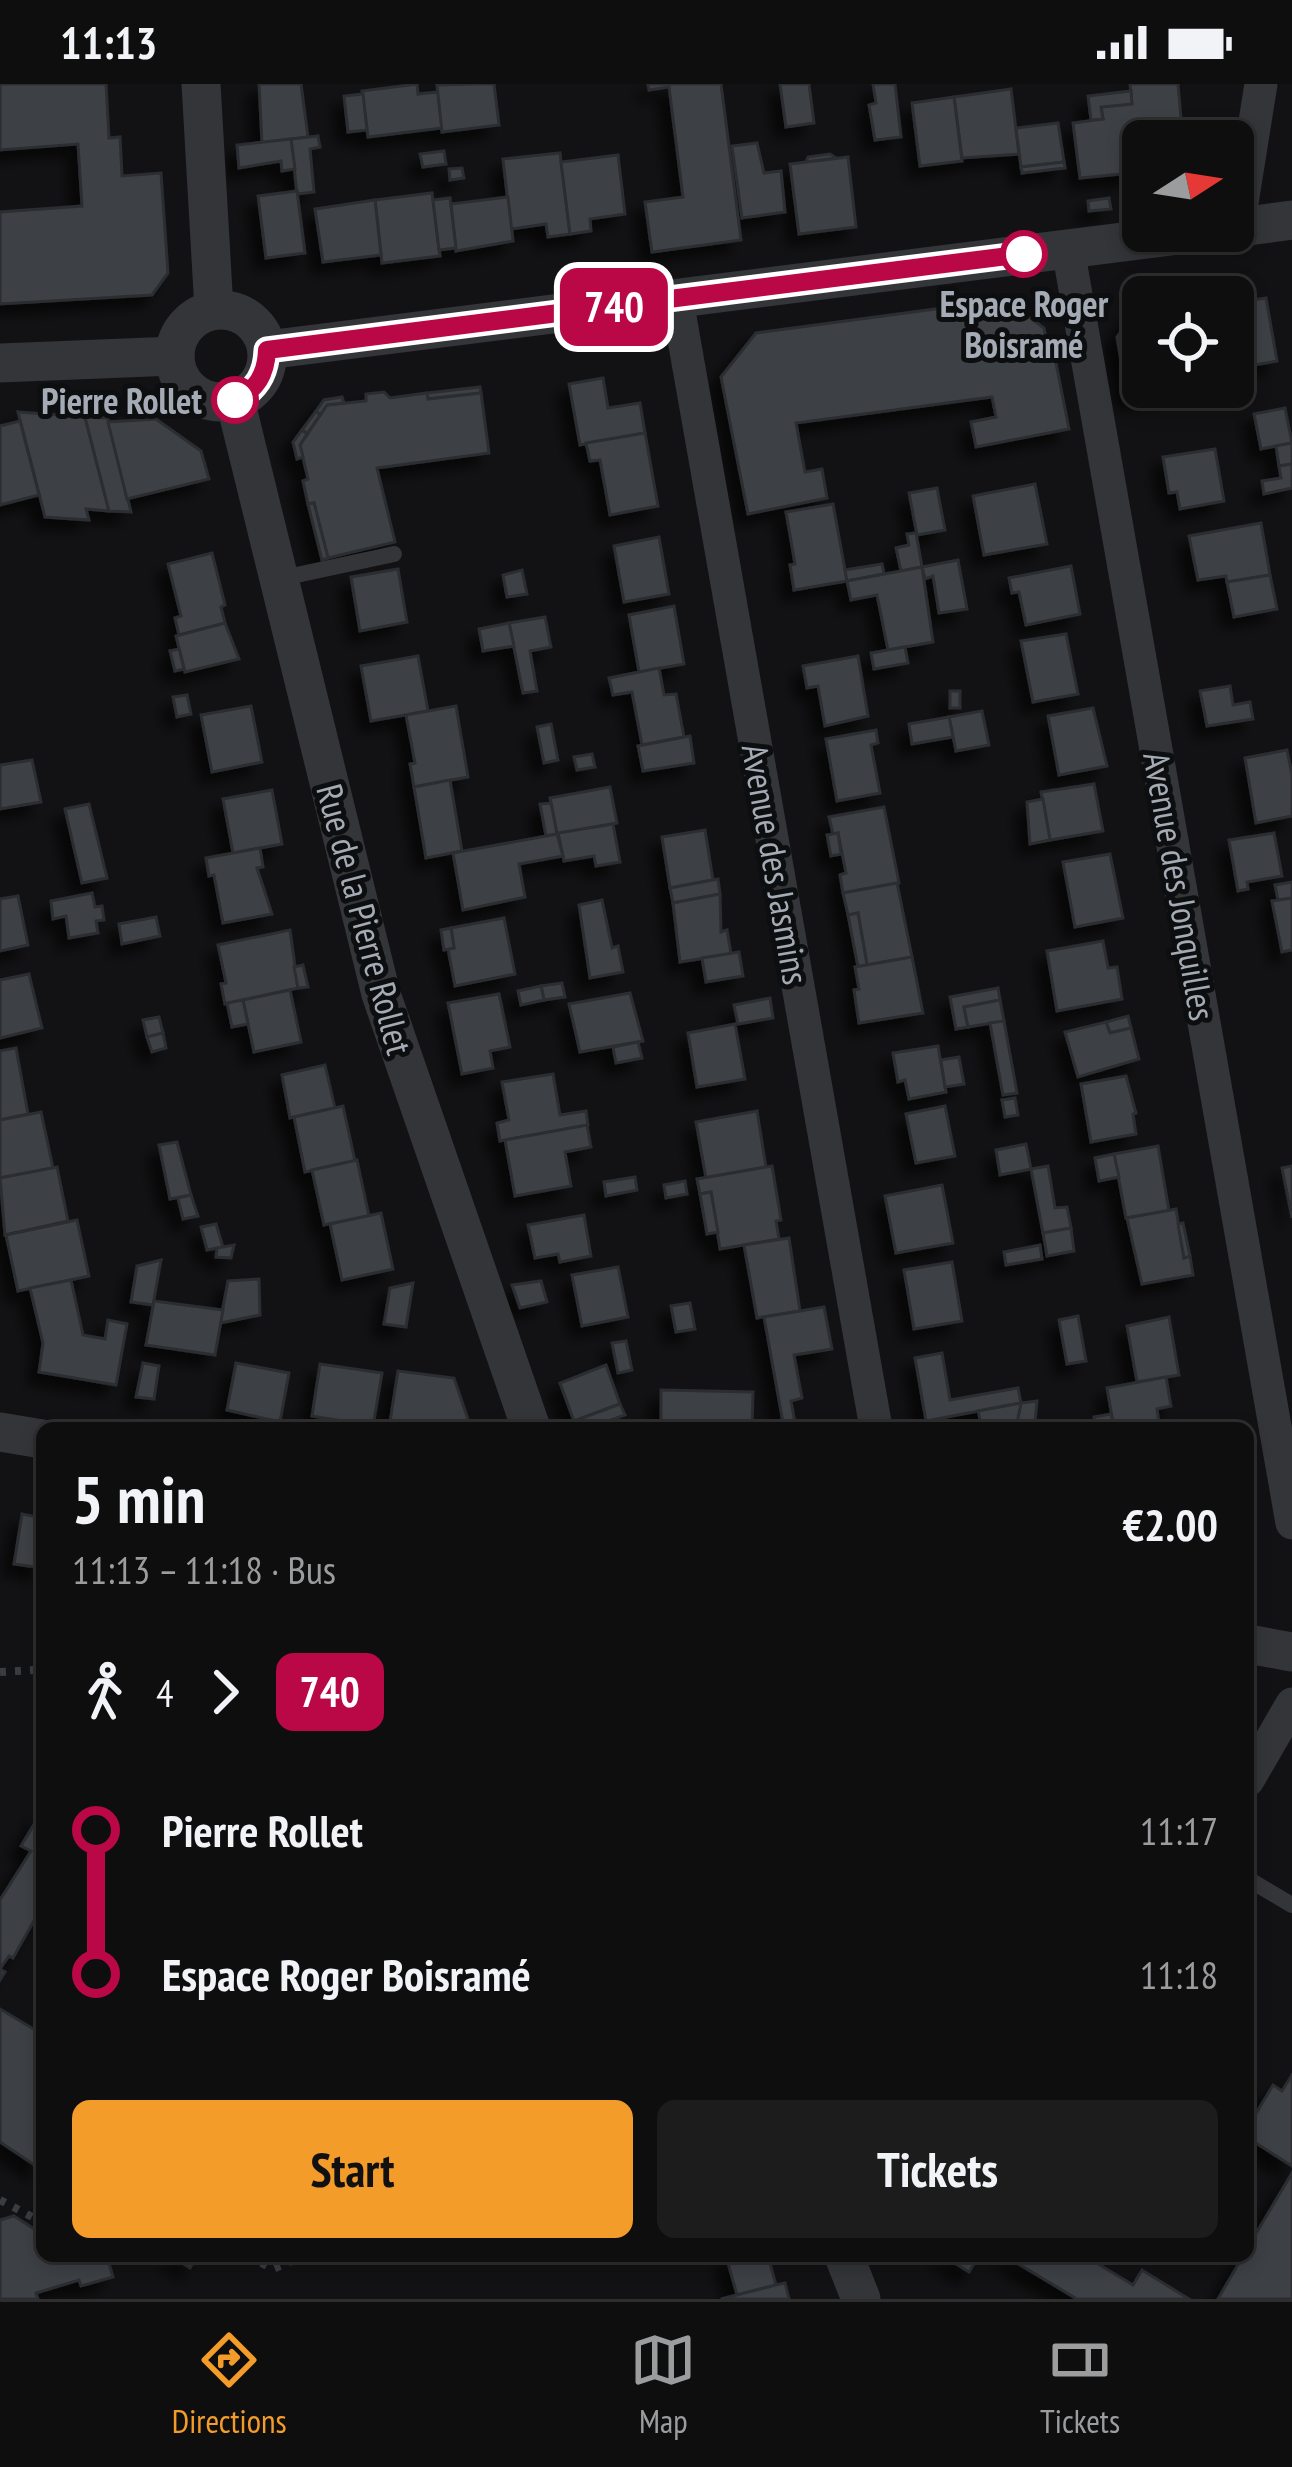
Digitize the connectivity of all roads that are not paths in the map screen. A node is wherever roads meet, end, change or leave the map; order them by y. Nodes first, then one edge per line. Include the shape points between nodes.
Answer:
1 (201, 84) edge
2 (1261, 84) edge
3 (1253, 120) edge
4 (1292, 220) edge
5 (1254, 225) edge
6 (1122, 242) edge
7 (1068, 248) junction
8 (677, 300) junction
9 (214, 310) junction
10 (267, 350) junction
11 (175, 356) junction
12 (0, 363) edge
13 (235, 400) junction
14 (394, 554) dead end
15 (278, 579) junction
16 (529, 1422) edge
17 (875, 1422) edge
18 (0, 1432) edge
19 (36, 1438) edge
20 (1292, 1522) edge
21 (1254, 1645) edge
22 (1292, 1652) edge
23 (1292, 1704) edge
24 (1254, 1770) edge
25 (1254, 1882) edge
26 (1292, 1904) edge
27 (846, 2262) edge
28 (861, 2299) edge

1 - 9 street
2 - 3 street
4 - 5 street
6 - 7 street
7 - 8 street
7 - 20 street, Avenue des Jonquilles
8 - 10 street
8 - 17 street, Avenue des Jasmins
9 - 10 street via 243,315
9 - 11 street via 191,321
10 - 13 street via 256,386
11 - 12 street
11 - 13 street via 194,393
13 - 15 street, Rue de la Pierre Rollet
14 - 15 lane
15 - 16 street, Rue de la Pierre Rollet via 382,994
18 - 19 street
21 - 22 street
23 - 24 street
25 - 26 lane
27 - 28 street

